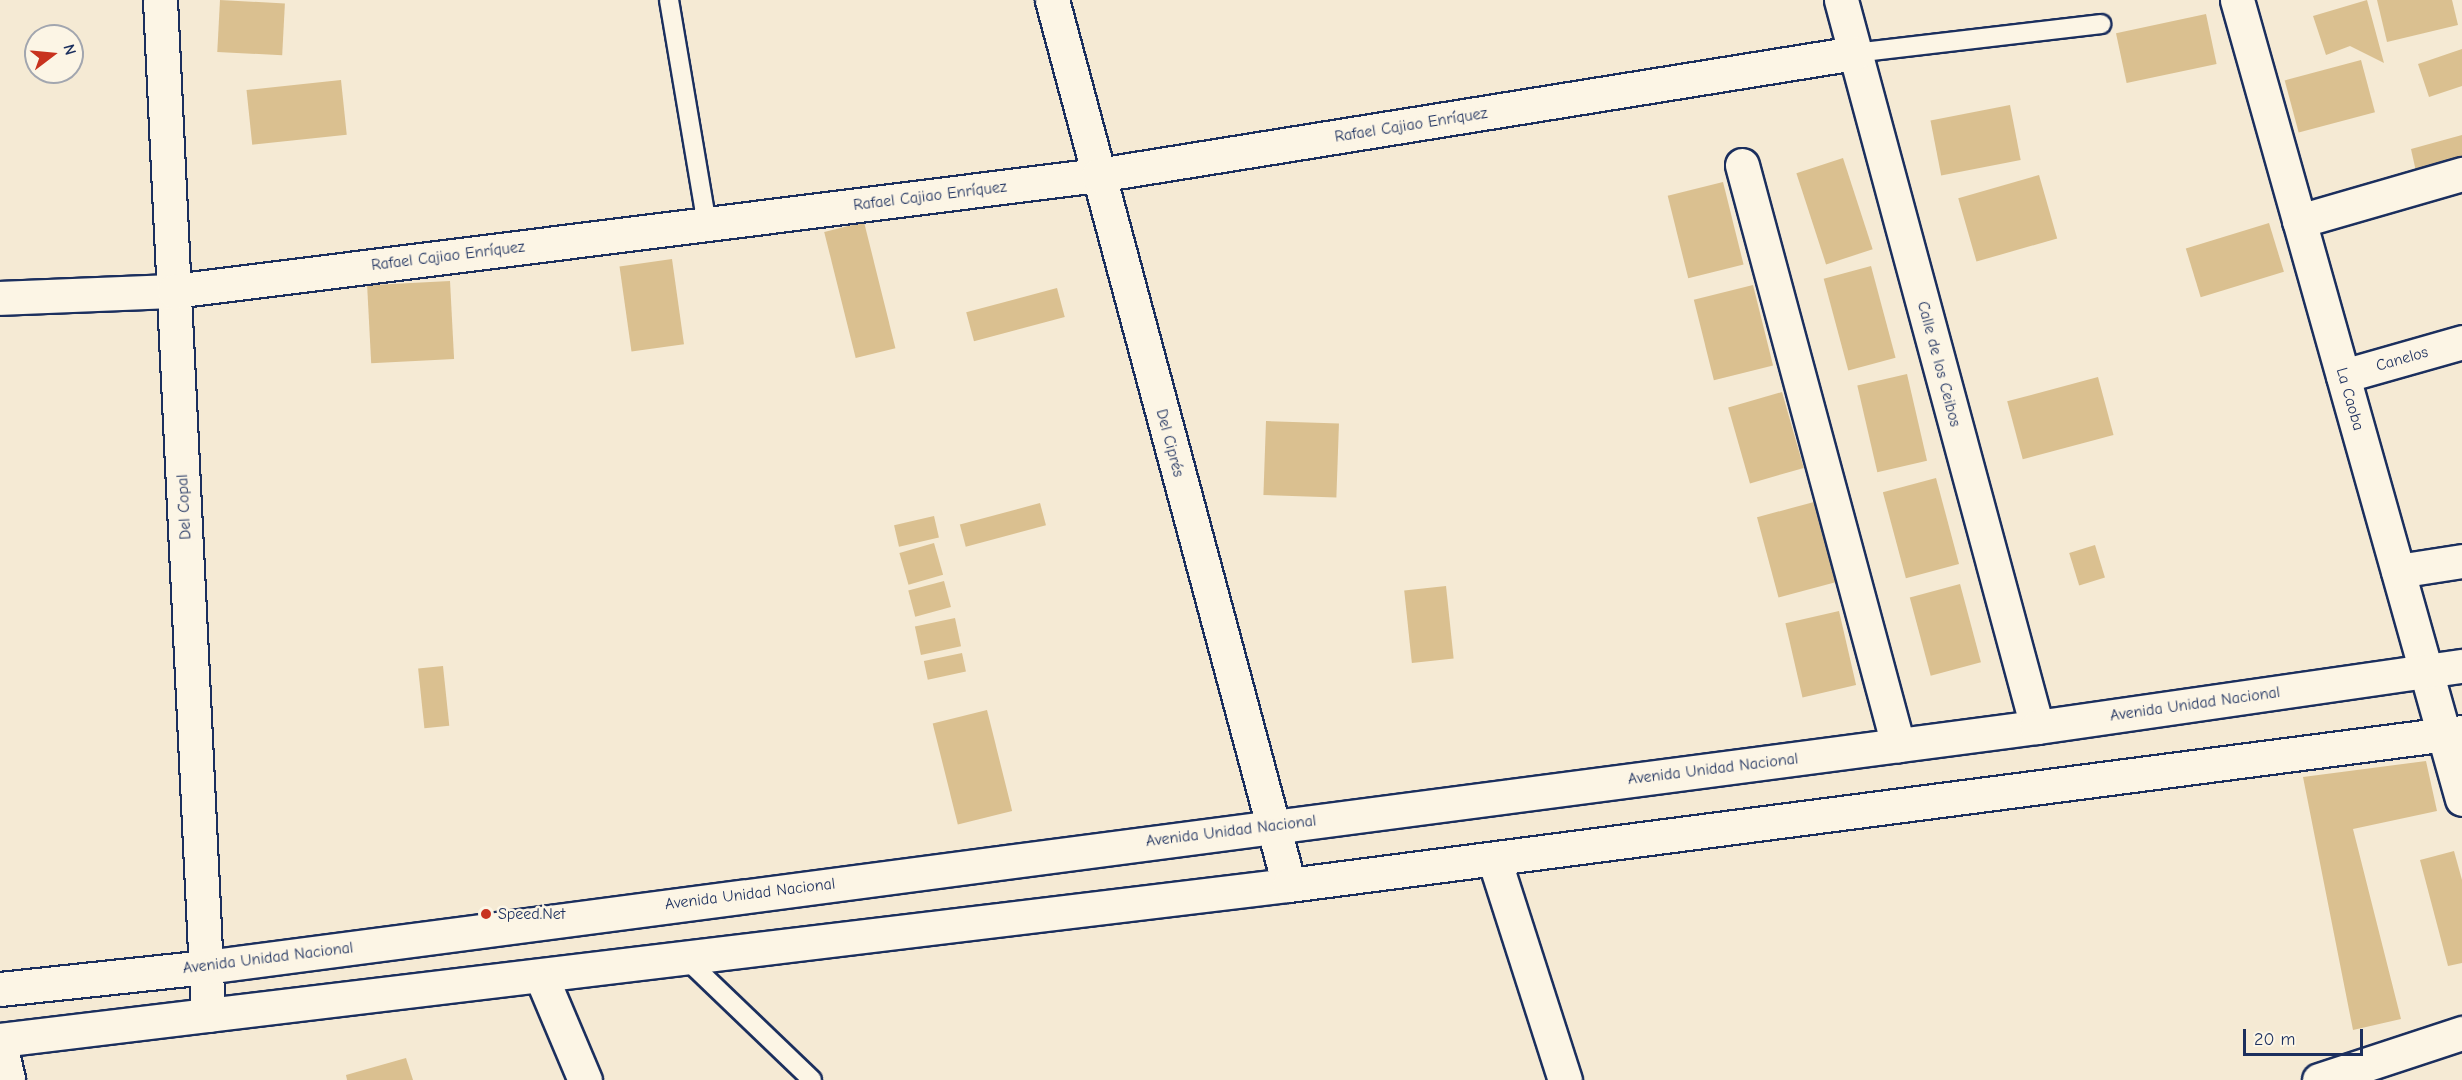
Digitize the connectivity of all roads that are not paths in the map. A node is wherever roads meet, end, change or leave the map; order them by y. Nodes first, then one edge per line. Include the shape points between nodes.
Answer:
1 (160, 0) edge
2 (669, 0) edge
3 (1052, 0) edge
4 (1841, 0) edge
5 (2237, 0) edge
6 (2102, 24) dead end
7 (1855, 53) junction
8 (1742, 165) dead end
9 (2462, 174) edge
10 (1098, 175) junction
11 (2300, 221) junction
12 (707, 224) junction
13 (174, 291) junction
14 (0, 298) edge
15 (2462, 342) edge
16 (2343, 376) junction
17 (2462, 561) edge
18 (2398, 571) junction
19 (2462, 666) edge
20 (2426, 670) junction
21 (2037, 727) junction
22 (2453, 734) edge
23 (1898, 745) junction
24 (2462, 799) edge
25 (1274, 825) junction
26 (1494, 859) junction
27 (1289, 885) junction
28 (685, 958) junction
29 (206, 967) junction
30 (541, 976) junction
31 (0, 988) edge
32 (208, 1015) junction
33 (2462, 1033) edge
34 (0, 1042) edge
35 (8, 1080) edge
36 (585, 1080) edge
37 (812, 1080) edge
38 (1565, 1080) edge
39 (2319, 1080) edge

1 - 13 street, Del Copal
2 - 12 lane
3 - 10 street, Del Ciprés
4 - 7 street, Calle de los Ceibos
5 - 11 street, La Caoba
6 - 7 lane
7 - 10 street, Rafael Cajiao Enríquez
7 - 21 street, Calle de los Ceibos
8 - 23 street
9 - 11 street
10 - 12 street, Rafael Cajiao Enríquez
10 - 25 street, Del Ciprés
11 - 16 street, La Caoba
12 - 13 street, Rafael Cajiao Enríquez
13 - 14 street, Rafael Cajiao Enríquez
13 - 29 street, Del Copal
15 - 16 street, Canelos
16 - 18 street, La Caoba
17 - 18 street
18 - 20 street, La Caoba
19 - 20 street, Avenida Unidad Nacional
20 - 21 street, Avenida Unidad Nacional
20 - 22 street, La Caoba
21 - 23 street, Avenida Unidad Nacional
22 - 24 street, La Caoba
22 - 26 street
23 - 25 street, Avenida Unidad Nacional
25 - 27 street, Del Ciprés
25 - 29 street, Avenida Unidad Nacional
26 - 27 street
26 - 38 street
27 - 28 street
28 - 30 street
28 - 37 lane
29 - 31 street, Avenida Unidad Nacional
29 - 32 street, Del Copal
30 - 32 street
30 - 36 street
32 - 34 street
33 - 39 street
34 - 35 street

